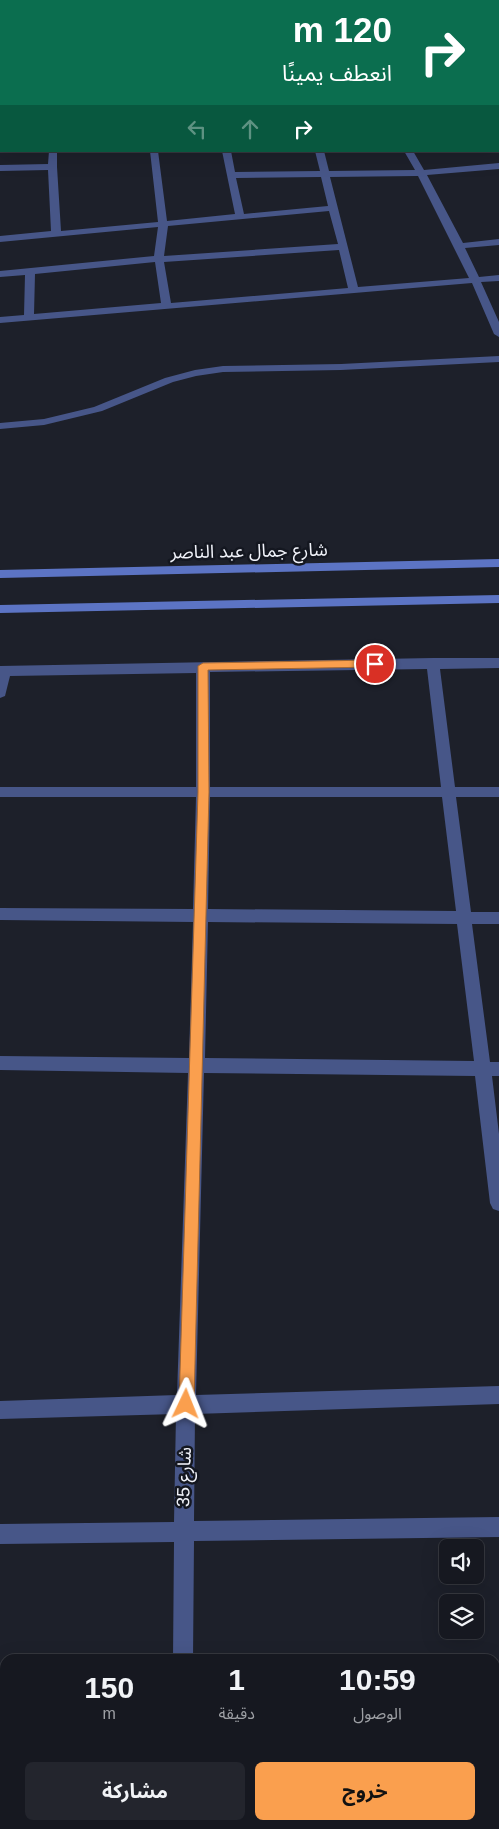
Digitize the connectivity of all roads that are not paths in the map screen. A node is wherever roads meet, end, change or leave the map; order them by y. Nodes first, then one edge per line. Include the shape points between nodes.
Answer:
1 (53, 152) edge
2 (154, 152) edge
3 (226, 152) edge
4 (319, 152) edge
5 (409, 152) edge
6 (499, 166) edge
7 (0, 168) edge
8 (52, 168) junction
9 (422, 173) junction
10 (231, 175) junction
11 (325, 175) junction
12 (334, 208) junction
13 (240, 217) junction
14 (163, 225) junction
15 (56, 234) junction
16 (0, 239) edge
17 (499, 242) edge
18 (458, 246) junction
19 (343, 247) junction
20 (159, 259) junction
21 (30, 273) junction
22 (0, 274) edge
23 (499, 278) edge
24 (476, 280) junction
25 (354, 290) junction
26 (166, 306) junction
27 (29, 318) junction
28 (0, 320) edge
29 (499, 334) edge
30 (499, 358) edge
31 (0, 426) edge
32 (499, 563) edge
33 (0, 574) edge
34 (499, 599) edge
35 (0, 609) edge
36 (433, 663) junction
37 (499, 663) edge
38 (203, 666) junction
39 (2, 671) edge
40 (0, 693) edge
41 (0, 792) edge
42 (204, 792) junction
43 (448, 792) junction
44 (499, 792) edge
45 (0, 914) edge
46 (200, 916) junction
47 (464, 918) junction
48 (499, 918) edge
49 (0, 1063) edge
50 (196, 1065) junction
51 (491, 1069) edge
52 (499, 1203) edge
53 (499, 1395) edge
54 (186, 1404) junction
55 (0, 1410) edge
56 (499, 1527) edge
57 (183, 1532) junction
58 (0, 1534) edge
59 (183, 1654) edge

1 - 8 street
2 - 14 street
3 - 10 street
4 - 11 street
5 - 9 street
6 - 9 street
7 - 8 street
8 - 15 street
9 - 11 street
9 - 18 street
10 - 11 street
10 - 13 street
11 - 12 street
12 - 13 street
12 - 19 street
13 - 14 street
14 - 15 street
14 - 20 street
15 - 16 street
17 - 18 street
18 - 24 street
19 - 20 street
19 - 25 street
20 - 21 street
20 - 26 street
21 - 22 street
21 - 27 street
23 - 24 street
24 - 25 street
24 - 29 street
25 - 26 street
26 - 27 street
27 - 28 street
30 - 31 street via 341,367 222,369 169,380 98,409 44,422
32 - 33 main road, شارع جمال عبد الناصر
34 - 35 main road
36 - 37 street
36 - 38 street
36 - 43 street
38 - 39 street
38 - 42 street, شارع 35
39 - 40 street
41 - 42 street
42 - 43 street
42 - 46 street, شارع 35
43 - 44 street
43 - 47 street
45 - 46 street
46 - 47 street
46 - 50 street, شارع 35
47 - 48 street
47 - 51 street
49 - 50 street
50 - 51 street
50 - 54 street, شارع 35
51 - 52 street
53 - 54 street
54 - 55 street
54 - 57 street, شارع 35
56 - 57 street
57 - 58 street
57 - 59 street, شارع 35

